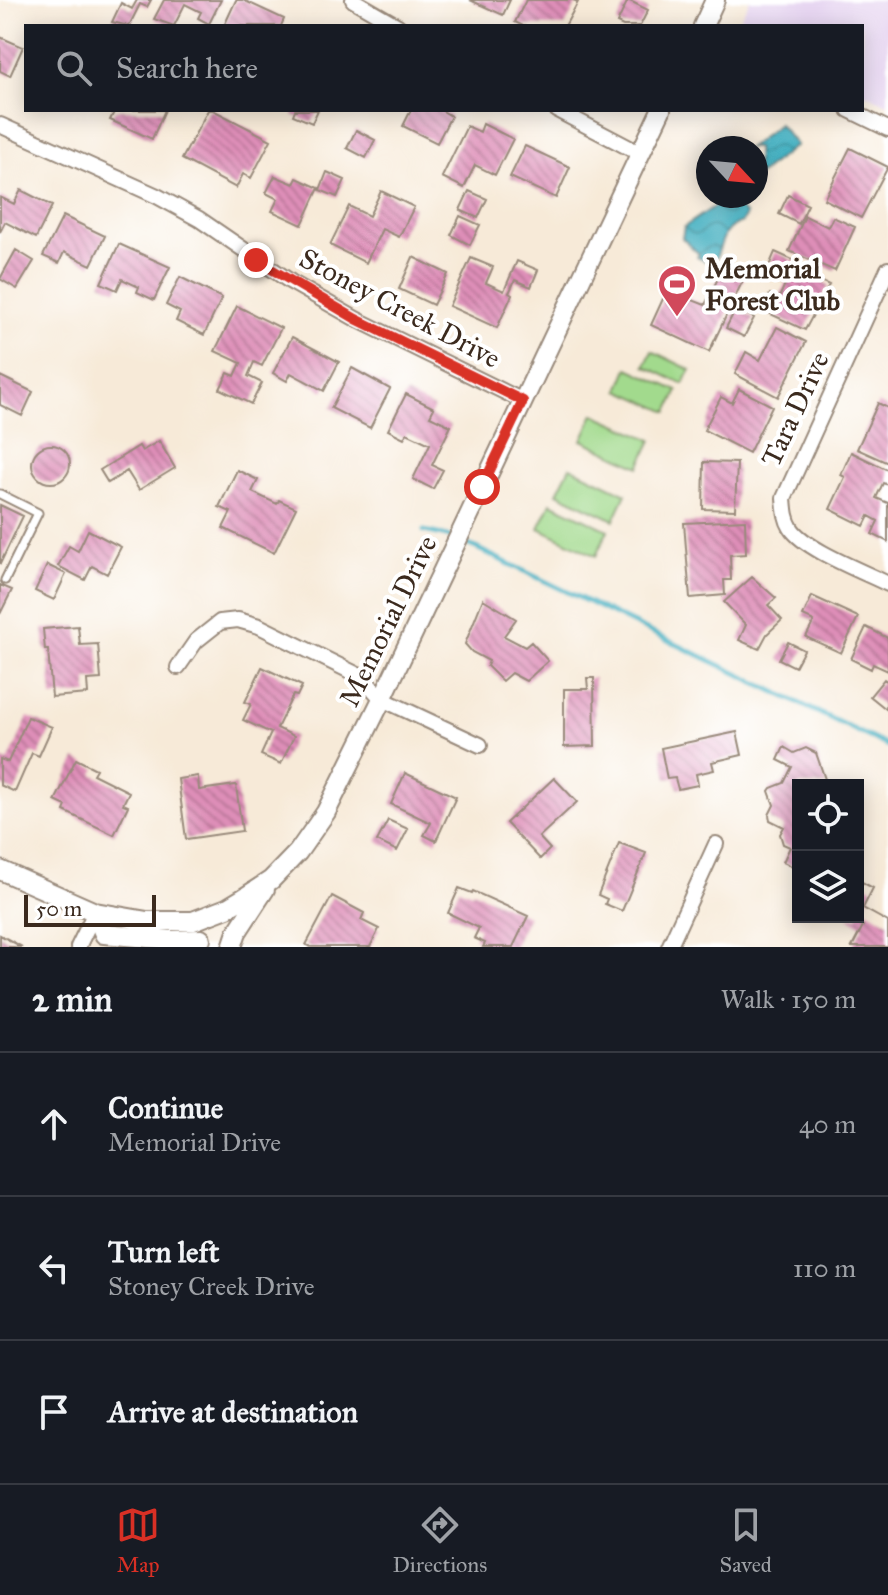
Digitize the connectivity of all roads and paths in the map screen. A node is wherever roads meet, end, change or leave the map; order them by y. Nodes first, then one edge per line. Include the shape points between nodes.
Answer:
1 (353, 0) edge
2 (715, 0) edge
3 (395, 24) edge
4 (704, 24) edge
5 (561, 112) edge
6 (660, 112) edge
7 (853, 112) edge
8 (0, 125) edge
9 (888, 129) edge
10 (639, 153) junction
11 (888, 269) edge
12 (523, 401) junction
13 (0, 494) edge
14 (5, 580) dead end
15 (888, 584) edge
16 (178, 667) dead end
17 (382, 699) junction
18 (480, 745) dead end
19 (716, 844) dead end
20 (0, 870) edge
21 (271, 880) junction
22 (95, 912) junction
23 (200, 936) edge
24 (78, 947) edge
25 (232, 947) edge
26 (669, 947) edge

1 - 3 street
2 - 4 street
5 - 10 street
6 - 10 street, Memorial Drive
7 - 9 street
8 - 12 street, Stoney Creek Drive via 157,196 356,319
10 - 12 street, Memorial Drive
11 - 15 street, Tara Drive via 784,498 792,531
12 - 17 street, Memorial Drive
13 - 14 lane via 38,513
16 - 17 street via 196,641 220,622 238,620 362,677
17 - 18 street
17 - 21 street, Memorial Drive via 326,812
19 - 26 street
20 - 22 street, Memorial Drive
21 - 23 street, Memorial Drive via 227,908
21 - 25 street
22 - 23 street, Memorial Drive
22 - 24 street

